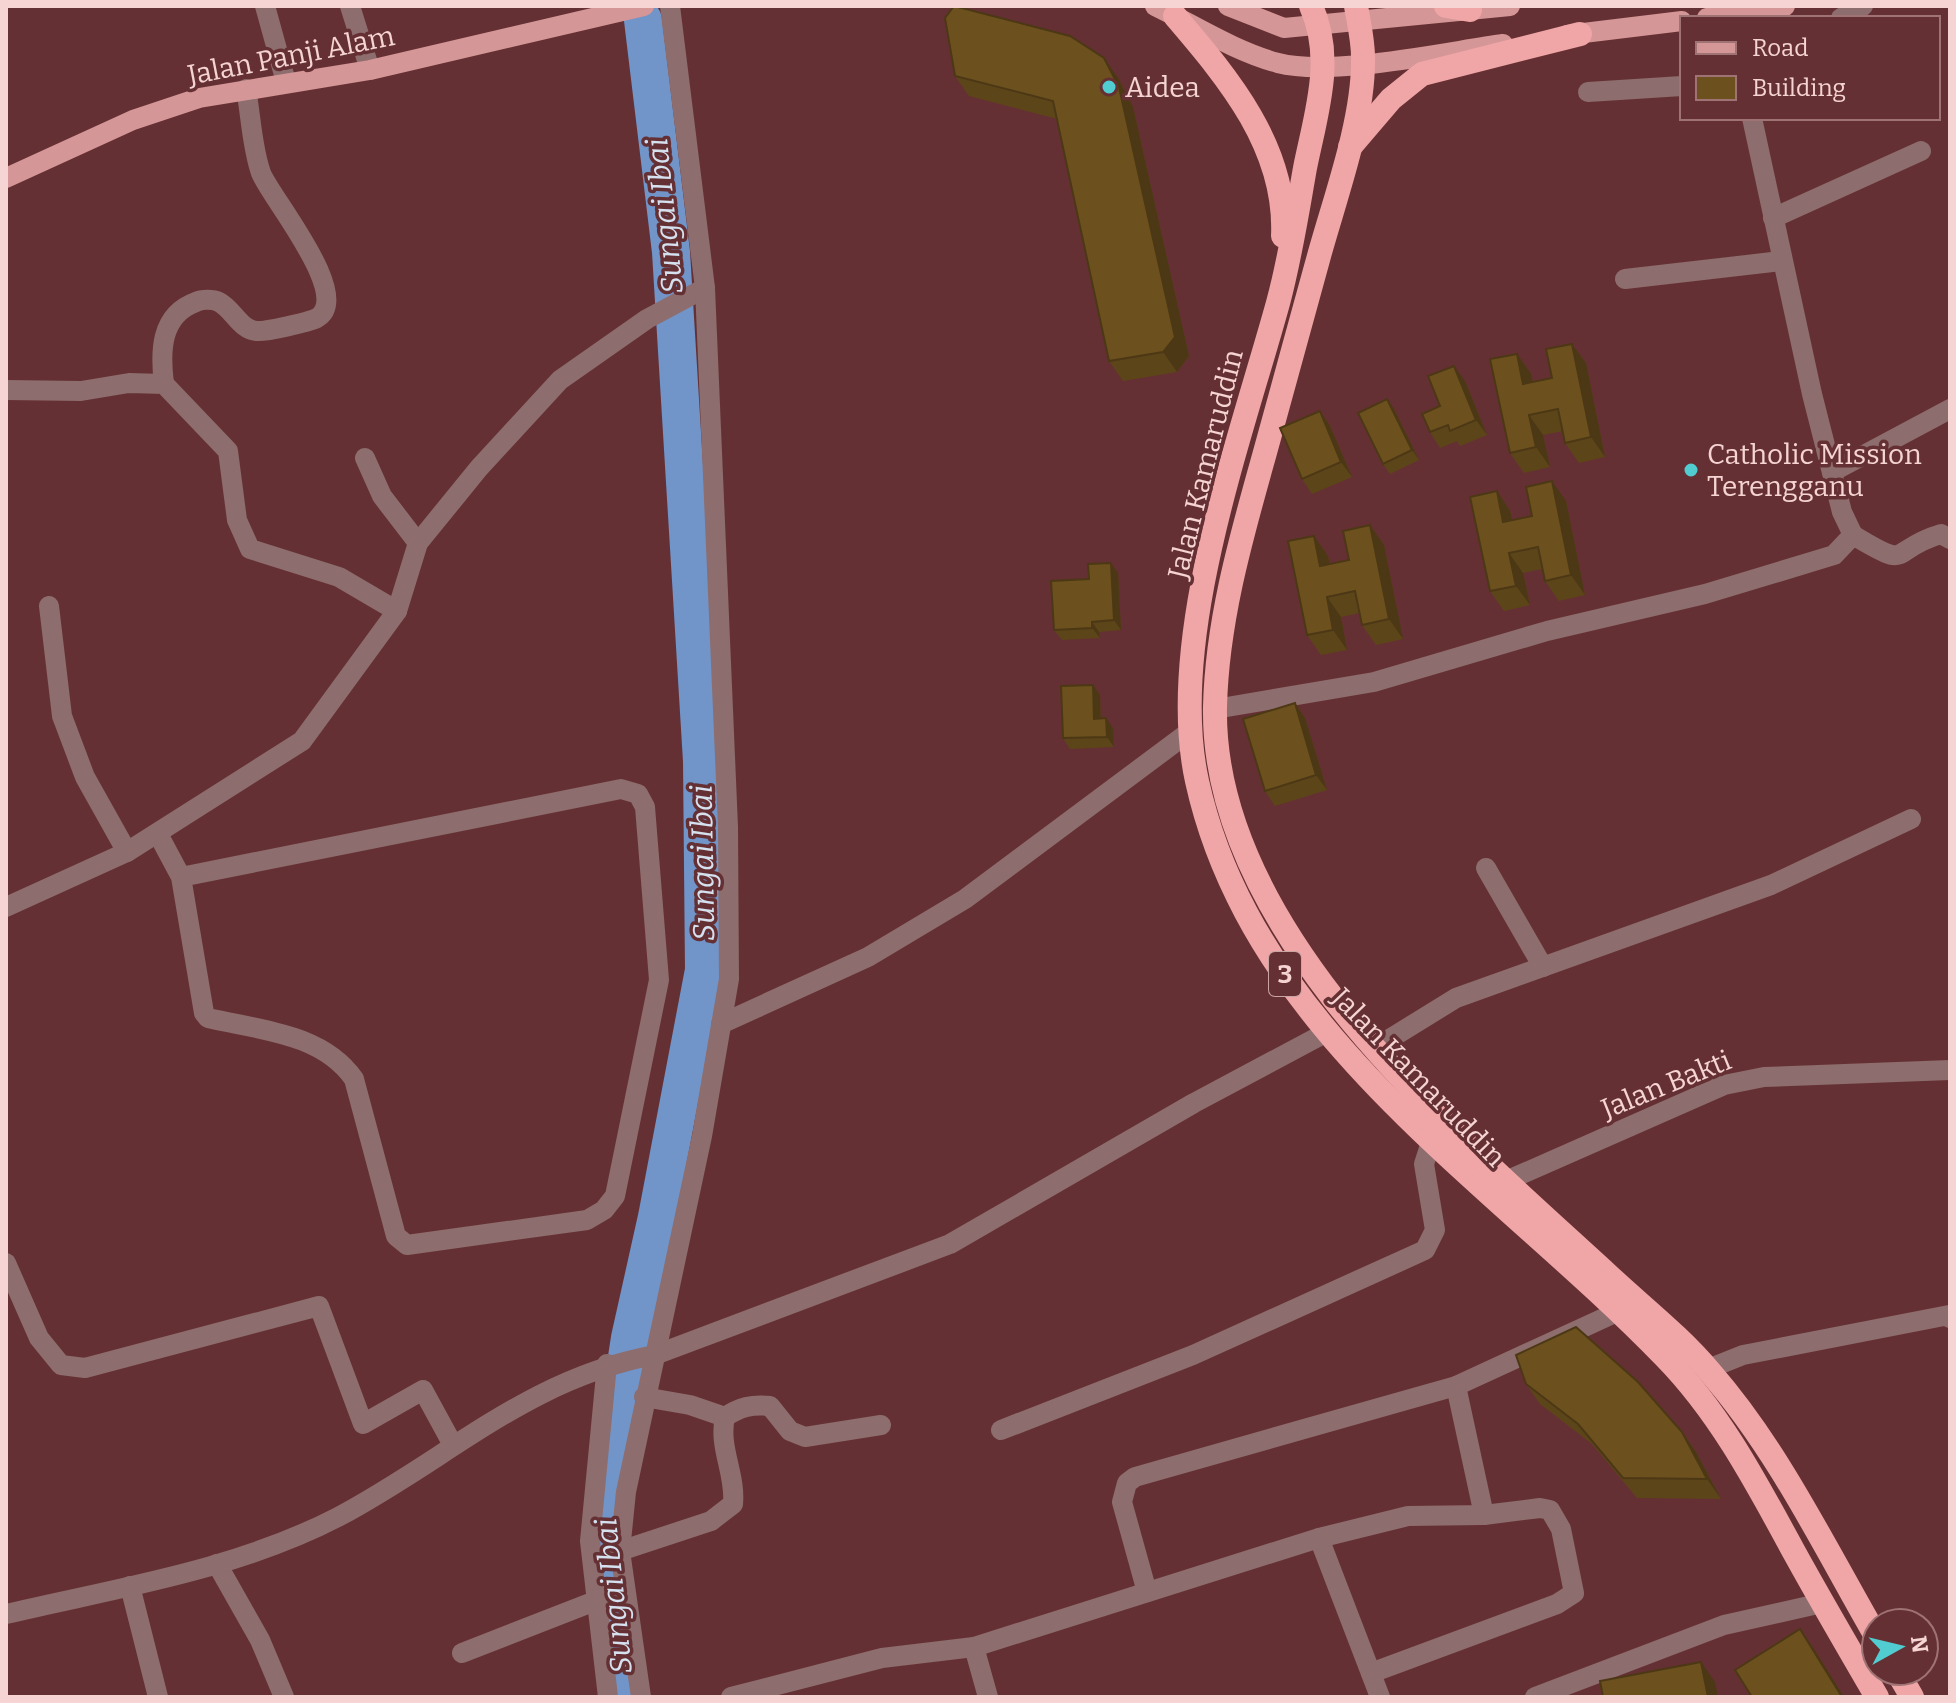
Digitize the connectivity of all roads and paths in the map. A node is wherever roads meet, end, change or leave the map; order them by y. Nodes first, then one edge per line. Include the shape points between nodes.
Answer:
1 (265, 6) edge
2 (350, 6) edge
3 (644, 6) edge
4 (670, 6) edge
5 (1228, 6) edge
6 (1510, 6) edge
7 (1785, 6) edge
8 (1863, 6) edge
9 (1458, 8) edge
10 (613, 10) edge
11 (1165, 11) edge
12 (1357, 15) edge
13 (1316, 16) edge
14 (1731, 16) edge
15 (1845, 16) edge
16 (1680, 21) edge
17 (1580, 34) junction
18 (1363, 63) junction
19 (1325, 67) junction
20 (370, 70) junction
21 (286, 82) junction
22 (1680, 86) edge
23 (246, 89) junction
24 (1588, 92) dead end
25 (1752, 120) edge
26 (1349, 147) junction
27 (1921, 151) dead end
28 (6, 178) edge
29 (1773, 218) junction
30 (1781, 261) junction
31 (1625, 279) dead end
32 (704, 288) junction
33 (1281, 294) junction
34 (164, 384) junction
35 (6, 390) edge
36 (1950, 409) edge
37 (365, 458) dead end
38 (1832, 472) junction
39 (1853, 535) junction
40 (1950, 539) edge
41 (418, 543) junction
42 (49, 606) dead end
43 (397, 611) junction
44 (1215, 709) junction
45 (1189, 732) junction
46 (1911, 819) dead end
47 (158, 834) junction
48 (127, 852) junction
49 (1486, 868) dead end
50 (181, 877) junction
51 (6, 907) edge
52 (1543, 967) junction
53 (721, 1024) junction
54 (1329, 1031) junction
55 (1375, 1048) junction
56 (1950, 1070) edge
57 (1432, 1139) junction
58 (1506, 1181) junction
59 (6, 1263) edge
60 (1617, 1312) junction
61 (1950, 1318) edge
62 (654, 1356) junction
63 (608, 1364) junction
64 (1708, 1369) junction
65 (1456, 1386) junction
66 (644, 1397) junction
67 (725, 1417) junction
68 (881, 1425) dead end
69 (1001, 1430) dead end
70 (449, 1437) junction
71 (1484, 1515) junction
72 (1319, 1538) junction
73 (620, 1551) junction
74 (217, 1564) junction
75 (130, 1586) junction
76 (623, 1590) junction
77 (1147, 1592) junction
78 (598, 1600) junction
79 (1822, 1603) junction
80 (1860, 1608) edge
81 (6, 1614) edge
82 (974, 1647) junction
83 (462, 1653) dead end
84 (1371, 1673) junction
85 (1574, 1689) edge
86 (756, 1694) edge
87 (158, 1697) edge
88 (284, 1697) edge
89 (608, 1697) edge
90 (641, 1697) edge
91 (731, 1697) edge
92 (988, 1697) edge
93 (1380, 1697) edge
94 (1535, 1697) edge
95 (1877, 1697) edge

1 - 21 street
2 - 20 street
3 - 10 main road, Jalan Panji Alam
4 - 32 street
5 - 13 main road via 1284,28
6 - 9 main road
7 - 14 main road
8 - 15 street
9 - 12 main road
10 - 20 main road, Jalan Panji Alam
11 - 19 main road via 1226,44 1280,63
11 - 33 highway via 1254,118 1278,179 1284,221
12 - 13 main road
12 - 18 highway, Jalan Kamaruddin / 3
13 - 19 highway, 3
16 - 17 main road
17 - 18 main road
17 - 26 highway via 1422,74 1391,99
18 - 19 main road
18 - 26 highway, Jalan Kamaruddin / 3
19 - 33 highway, Jalan Kamaruddin / 3
20 - 21 main road, Jalan Panji Alam
21 - 23 main road, Jalan Panji Alam
22 - 24 street
23 - 28 main road, Jalan Panji Alam via 133,120
23 - 34 street via 260,170 311,251 326,298 324,310 316,318 258,332 219,301 201,300 180,308 168,326 161,354
25 - 29 street
26 - 44 highway, Jalan Kamaruddin / 3 via 1245,524 1224,618
27 - 29 street
29 - 30 street
30 - 31 street
30 - 38 street
32 - 41 street via 649,318 560,380
32 - 53 street via 728,827 729,979
33 - 45 highway, Jalan Kamaruddin / 3 via 1228,481 1196,620
34 - 35 street
34 - 43 street via 228,451 237,520 250,549 339,577
36 - 38 street
37 - 41 street via 382,496
38 - 39 street
39 - 40 street via 1887,556 1899,557 1934,536
39 - 44 street via 1834,555 1705,594 1547,631 1374,682
41 - 43 street
42 - 48 street via 62,716 85,777
43 - 47 street via 302,741
44 - 55 highway, Jalan Kamaruddin / 3 via 1238,837 1266,898 1316,979
45 - 53 street via 965,899 868,957
45 - 54 highway, Jalan Kamaruddin / 3 via 1210,829 1235,887 1266,948
46 - 52 street via 1771,885
47 - 48 street
47 - 50 street
48 - 51 street
49 - 52 street
50 - 50 street via 204,1013 312,1043 341,1061 354,1079 396,1236 407,1245 587,1220 615,1196 659,975 645,807 638,794 621,789
52 - 55 street via 1456,998
53 - 62 street
54 - 57 highway, Jalan Kamaruddin / 3
54 - 62 street via 950,1244
55 - 58 highway, Jalan Kamaruddin / 3
56 - 58 street, Jalan Bakti via 1764,1077 1724,1085
57 - 60 highway, Jalan Kamaruddin / 3
57 - 69 street via 1424,1164 1435,1230 1425,1250 1193,1355
58 - 64 highway, Jalan Kamaruddin / 3
59 - 70 street via 39,1338 61,1365 85,1368 319,1306 363,1424 423,1390
60 - 65 street
60 - 79 highway, Jalan Kamaruddin / 3 via 1668,1359 1741,1455
61 - 64 street via 1743,1355
62 - 63 street
62 - 66 street
63 - 70 street
63 - 78 street via 590,1541
64 - 80 highway, Jalan Kamaruddin / 3 via 1760,1436
65 - 71 street
65 - 77 street via 1135,1477 1127,1483 1122,1502
66 - 67 street
66 - 73 street
67 - 68 street via 756,1404 770,1406 790,1431 805,1437
67 - 73 street via 721,1432 735,1490 733,1504 711,1521
70 - 74 street via 338,1517
71 - 72 street via 1408,1516
71 - 84 street via 1550,1510 1561,1529 1574,1593 1557,1604
72 - 77 street
72 - 84 street
73 - 76 street
74 - 75 street
74 - 88 street via 260,1640
75 - 81 street
75 - 87 street
76 - 78 street
76 - 90 street
77 - 82 street
78 - 83 street
78 - 89 street
79 - 85 street via 1724,1625
79 - 95 highway, Jalan Kamaruddin / 3
82 - 86 street via 882,1658
82 - 92 street
84 - 93 street
85 - 94 street
86 - 91 street

